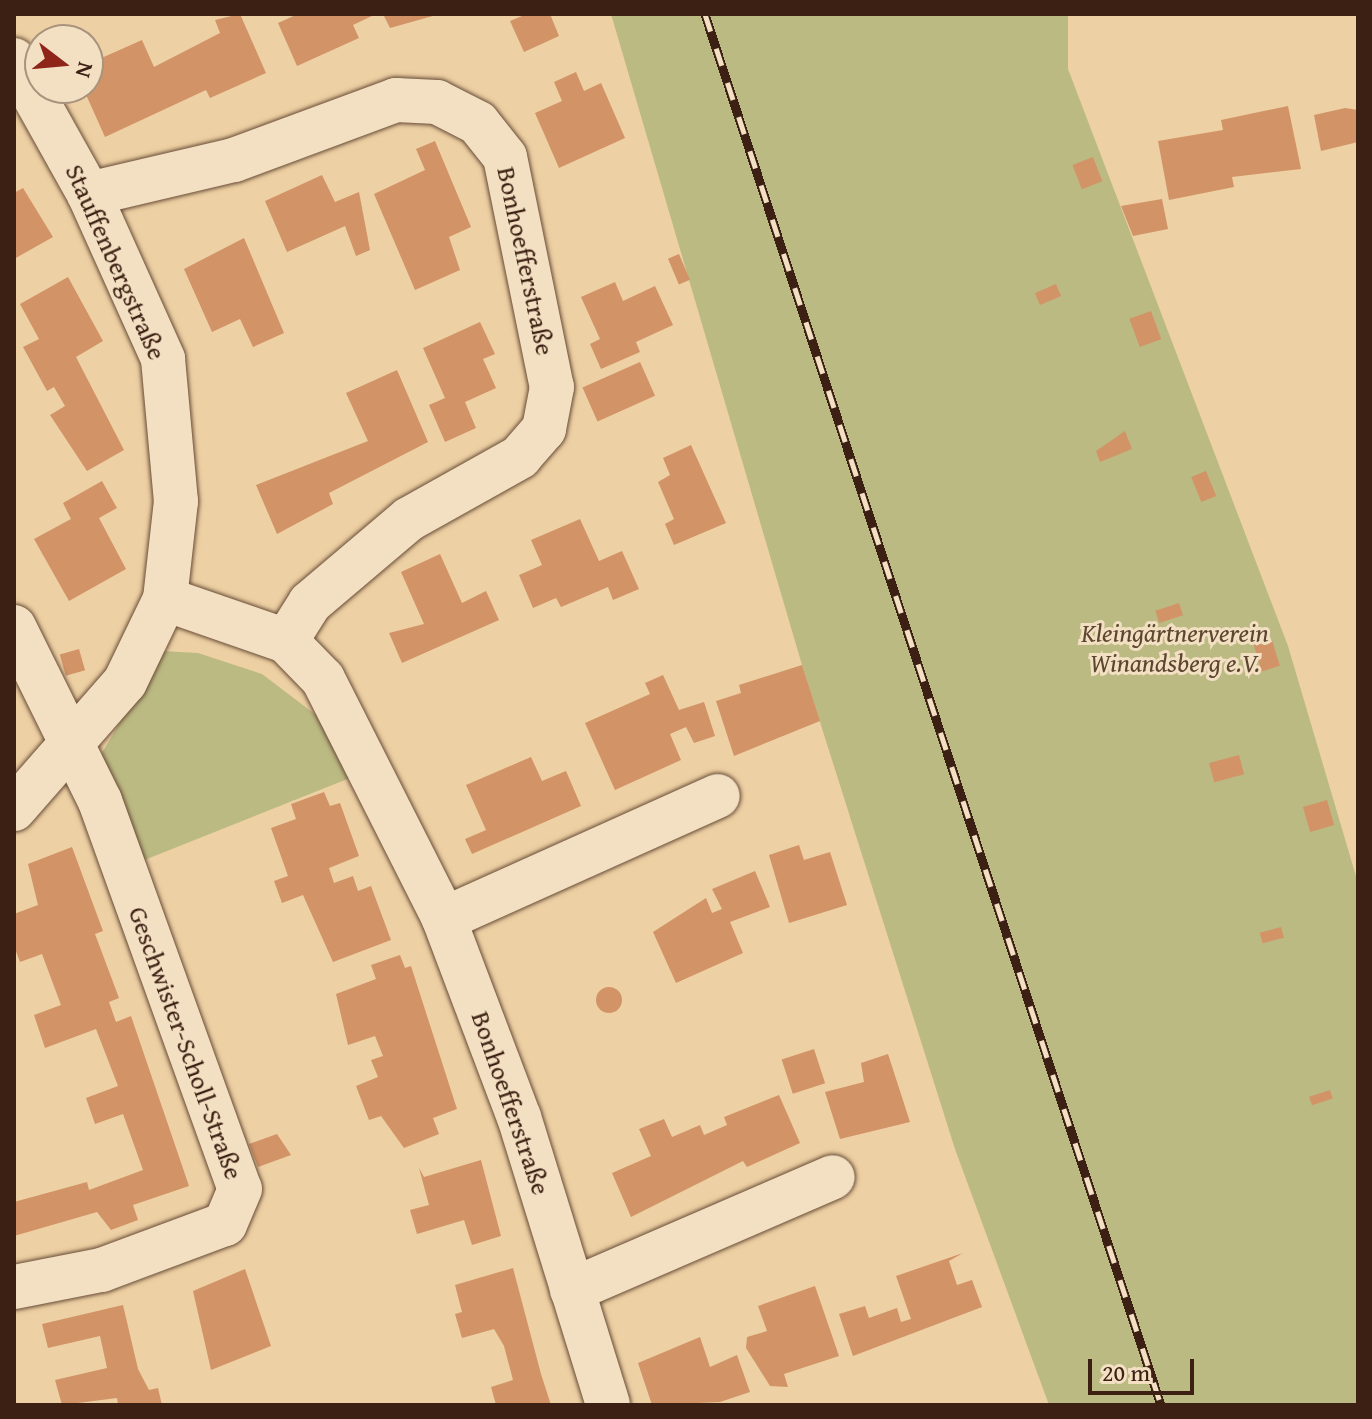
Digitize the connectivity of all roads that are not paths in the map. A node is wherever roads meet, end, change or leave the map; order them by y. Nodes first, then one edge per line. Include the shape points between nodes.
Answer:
1 (14, 60) edge
2 (89, 194) junction
3 (165, 599) junction
4 (14, 627) edge
5 (286, 641) junction
6 (75, 745) junction
7 (718, 796) dead end
8 (14, 809) edge
9 (444, 919) junction
10 (833, 1177) dead end
11 (14, 1287) edge
12 (572, 1290) junction
13 (608, 1405) edge

1 - 2 street, Stauffenbergstraße
2 - 3 street, Stauffenbergstraße via 163,359 176,501
2 - 5 street, Bonhoefferstraße via 234,160 396,100 437,102 478,123 505,157 552,387 544,429 520,457 409,519 310,603
3 - 5 street, Bonhoefferstraße
3 - 6 street, Stauffenbergstraße via 125,682
4 - 6 street, Geschwister-Scholl-Straße
5 - 9 street, Bonhoefferstraße via 323,679
6 - 8 street, Stauffenbergstraße
6 - 11 street, Geschwister-Scholl-Straße via 240,1189 225,1224 101,1270
7 - 9 street
9 - 12 street, Bonhoefferstraße via 519,1117
10 - 12 street
12 - 13 street, Bonhoefferstraße

